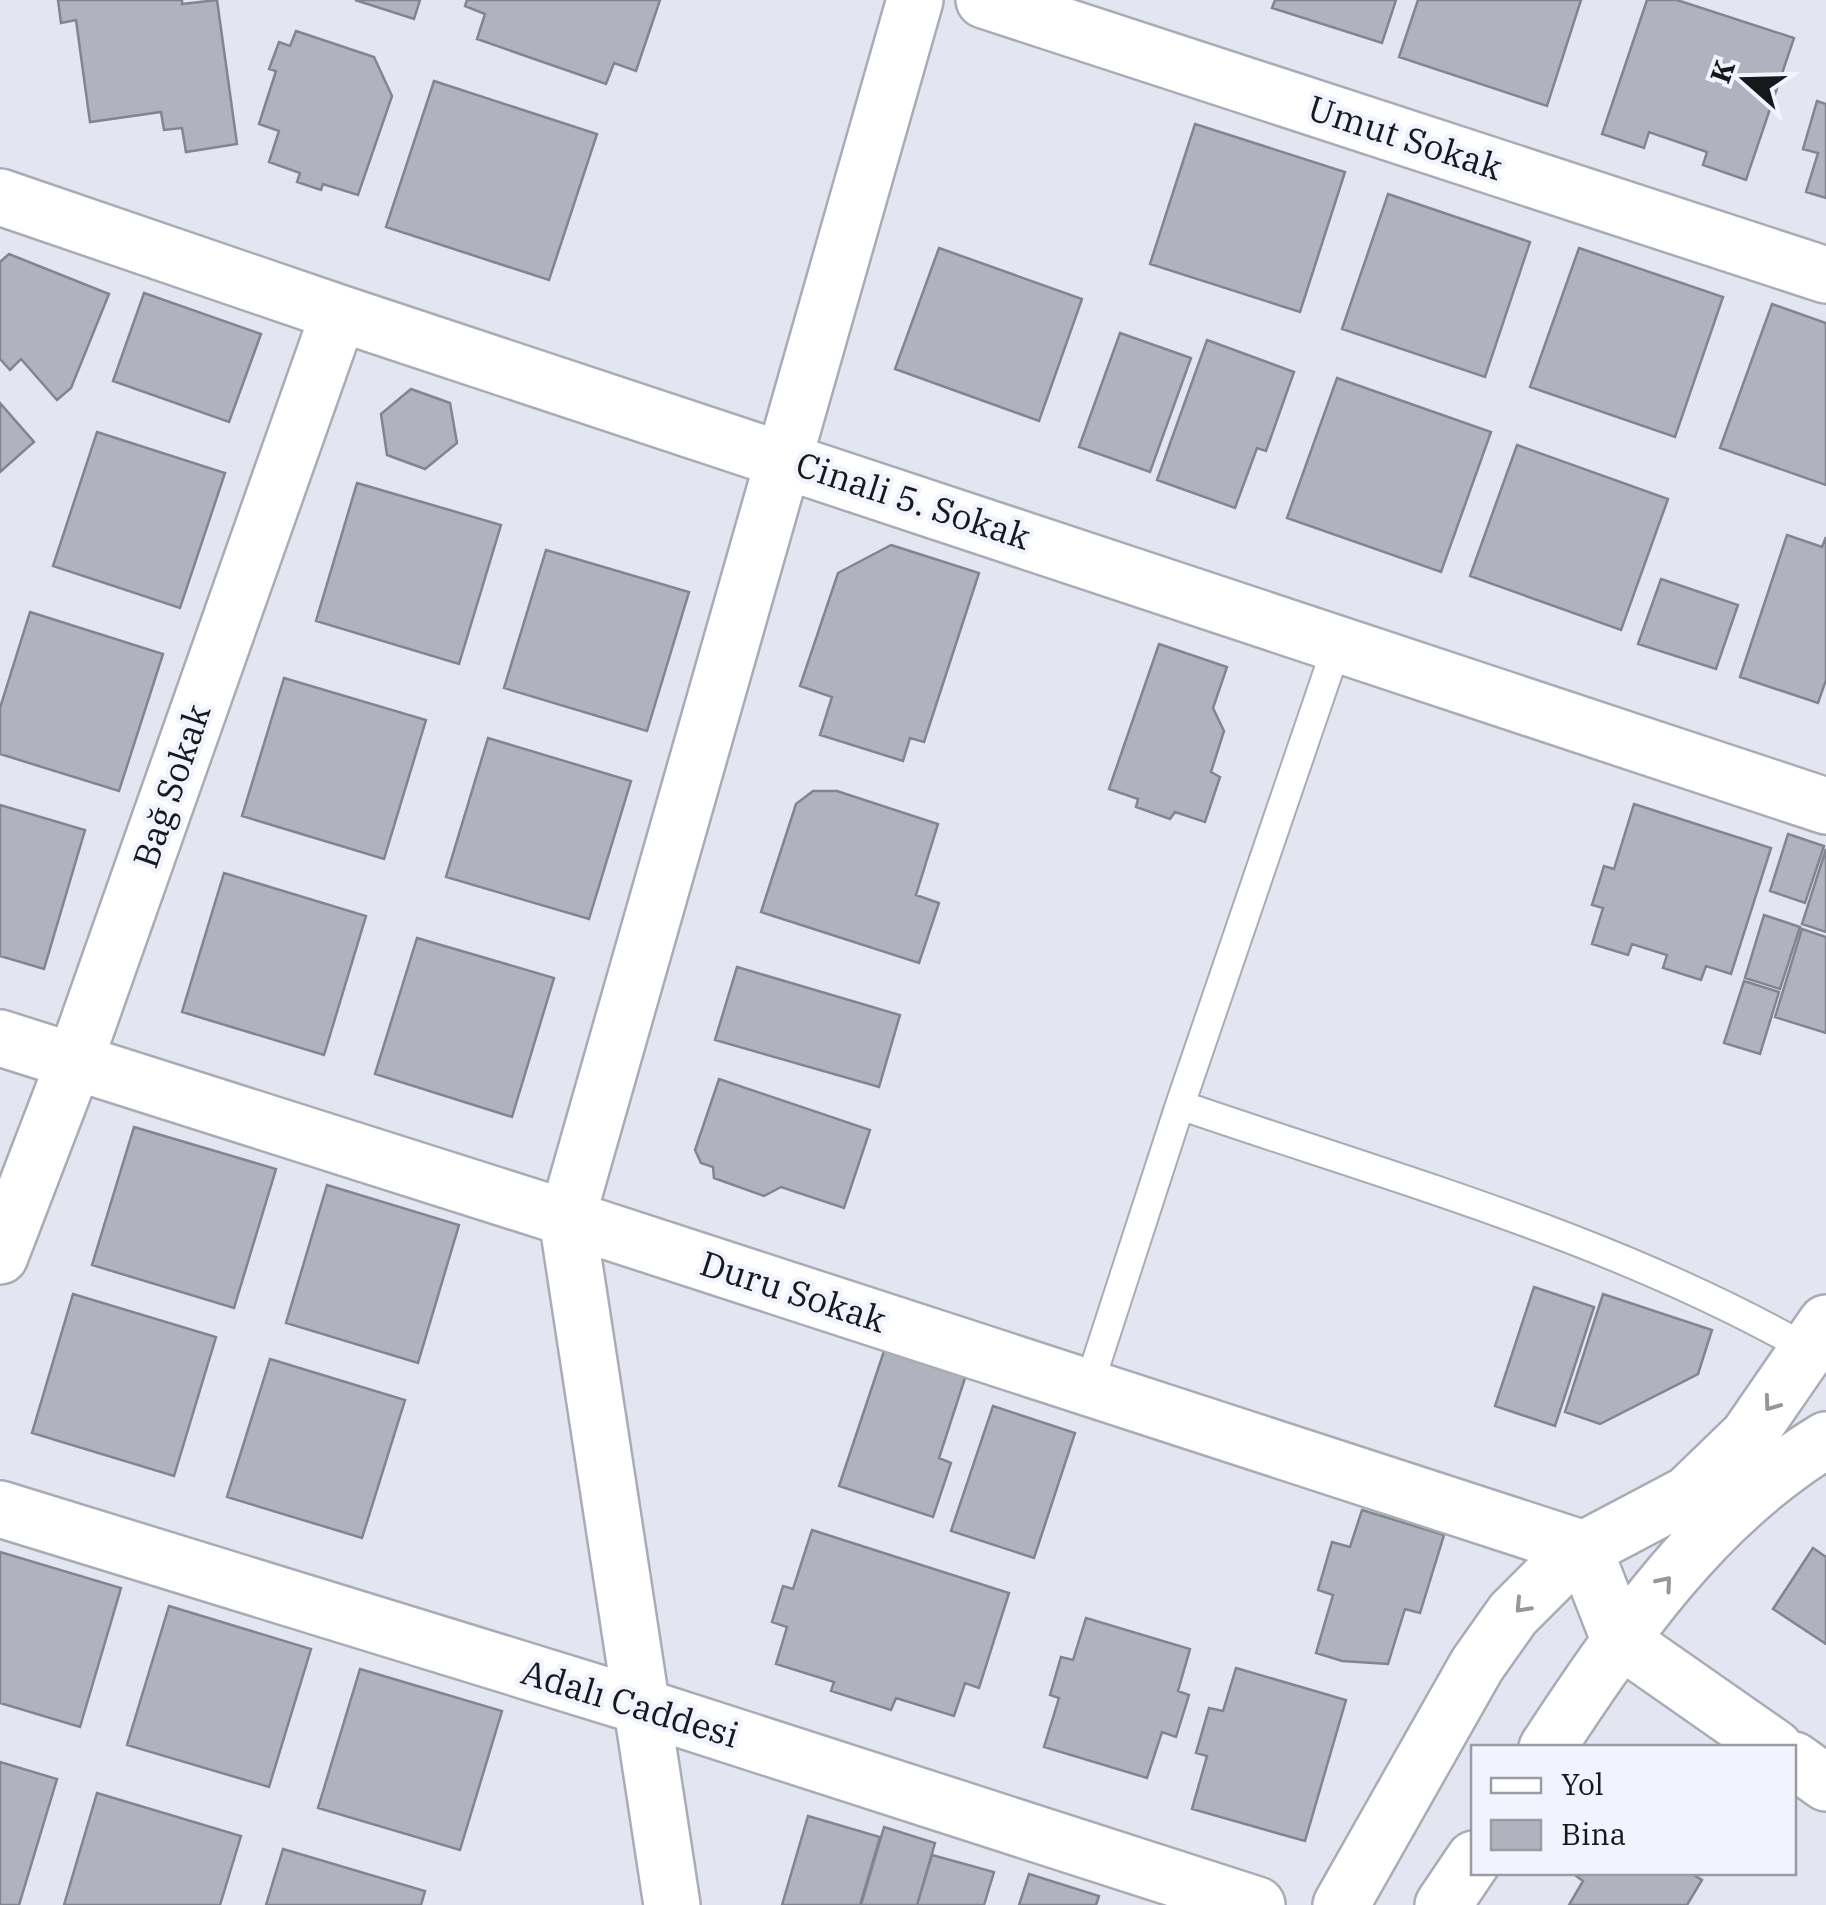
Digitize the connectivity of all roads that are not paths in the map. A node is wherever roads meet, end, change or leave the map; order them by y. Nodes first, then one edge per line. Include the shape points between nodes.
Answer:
1 (914, 0) edge
2 (984, 0) edge
3 (0, 197) edge
4 (1826, 275) edge
5 (339, 313) junction
6 (782, 457) junction
7 (1338, 643) junction
8 (1826, 806) edge
9 (0, 1038) edge
10 (74, 1063) junction
11 (1180, 1105) junction
12 (567, 1218) junction
13 (0, 1256) edge
14 (1820, 1345) edge
15 (1088, 1388) junction
16 (1826, 1440) edge
17 (0, 1509) edge
18 (1584, 1549) junction
19 (1618, 1640) junction
20 (640, 1706) junction
21 (1549, 1745) edge
22 (1771, 1745) edge
23 (1796, 1761) edge
24 (1826, 1783) edge
25 (1471, 1863) edge
26 (672, 1905) edge
27 (1258, 1905) edge
28 (1342, 1905) edge
29 (1443, 1905) edge

1 - 6 street
2 - 4 street, Umut Sokak
3 - 5 street, Cinali 5. Sokak
5 - 6 street, Cinali 5. Sokak
5 - 10 street, Bağ Sokak
6 - 7 street, Cinali 5. Sokak
6 - 12 street
7 - 8 street, Cinali 5. Sokak
7 - 11 lane
9 - 10 street, Duru Sokak
10 - 12 street, Duru Sokak
10 - 13 street, Bağ Sokak
11 - 14 lane via 1605,1251
11 - 15 lane
12 - 15 street, Duru Sokak
12 - 20 street
14 -> 18 street via 1748,1436 1688,1494
15 - 18 street, Duru Sokak
19 -> 16 street via 1715,1528
17 - 20 street, Adalı Caddesi
18 - 19 street
18 -> 28 street via 1513,1614 1477,1665
19 - 21 street
19 - 22 street
20 - 26 street
20 - 27 street, Adalı Caddesi
23 - 24 street
25 - 29 street

